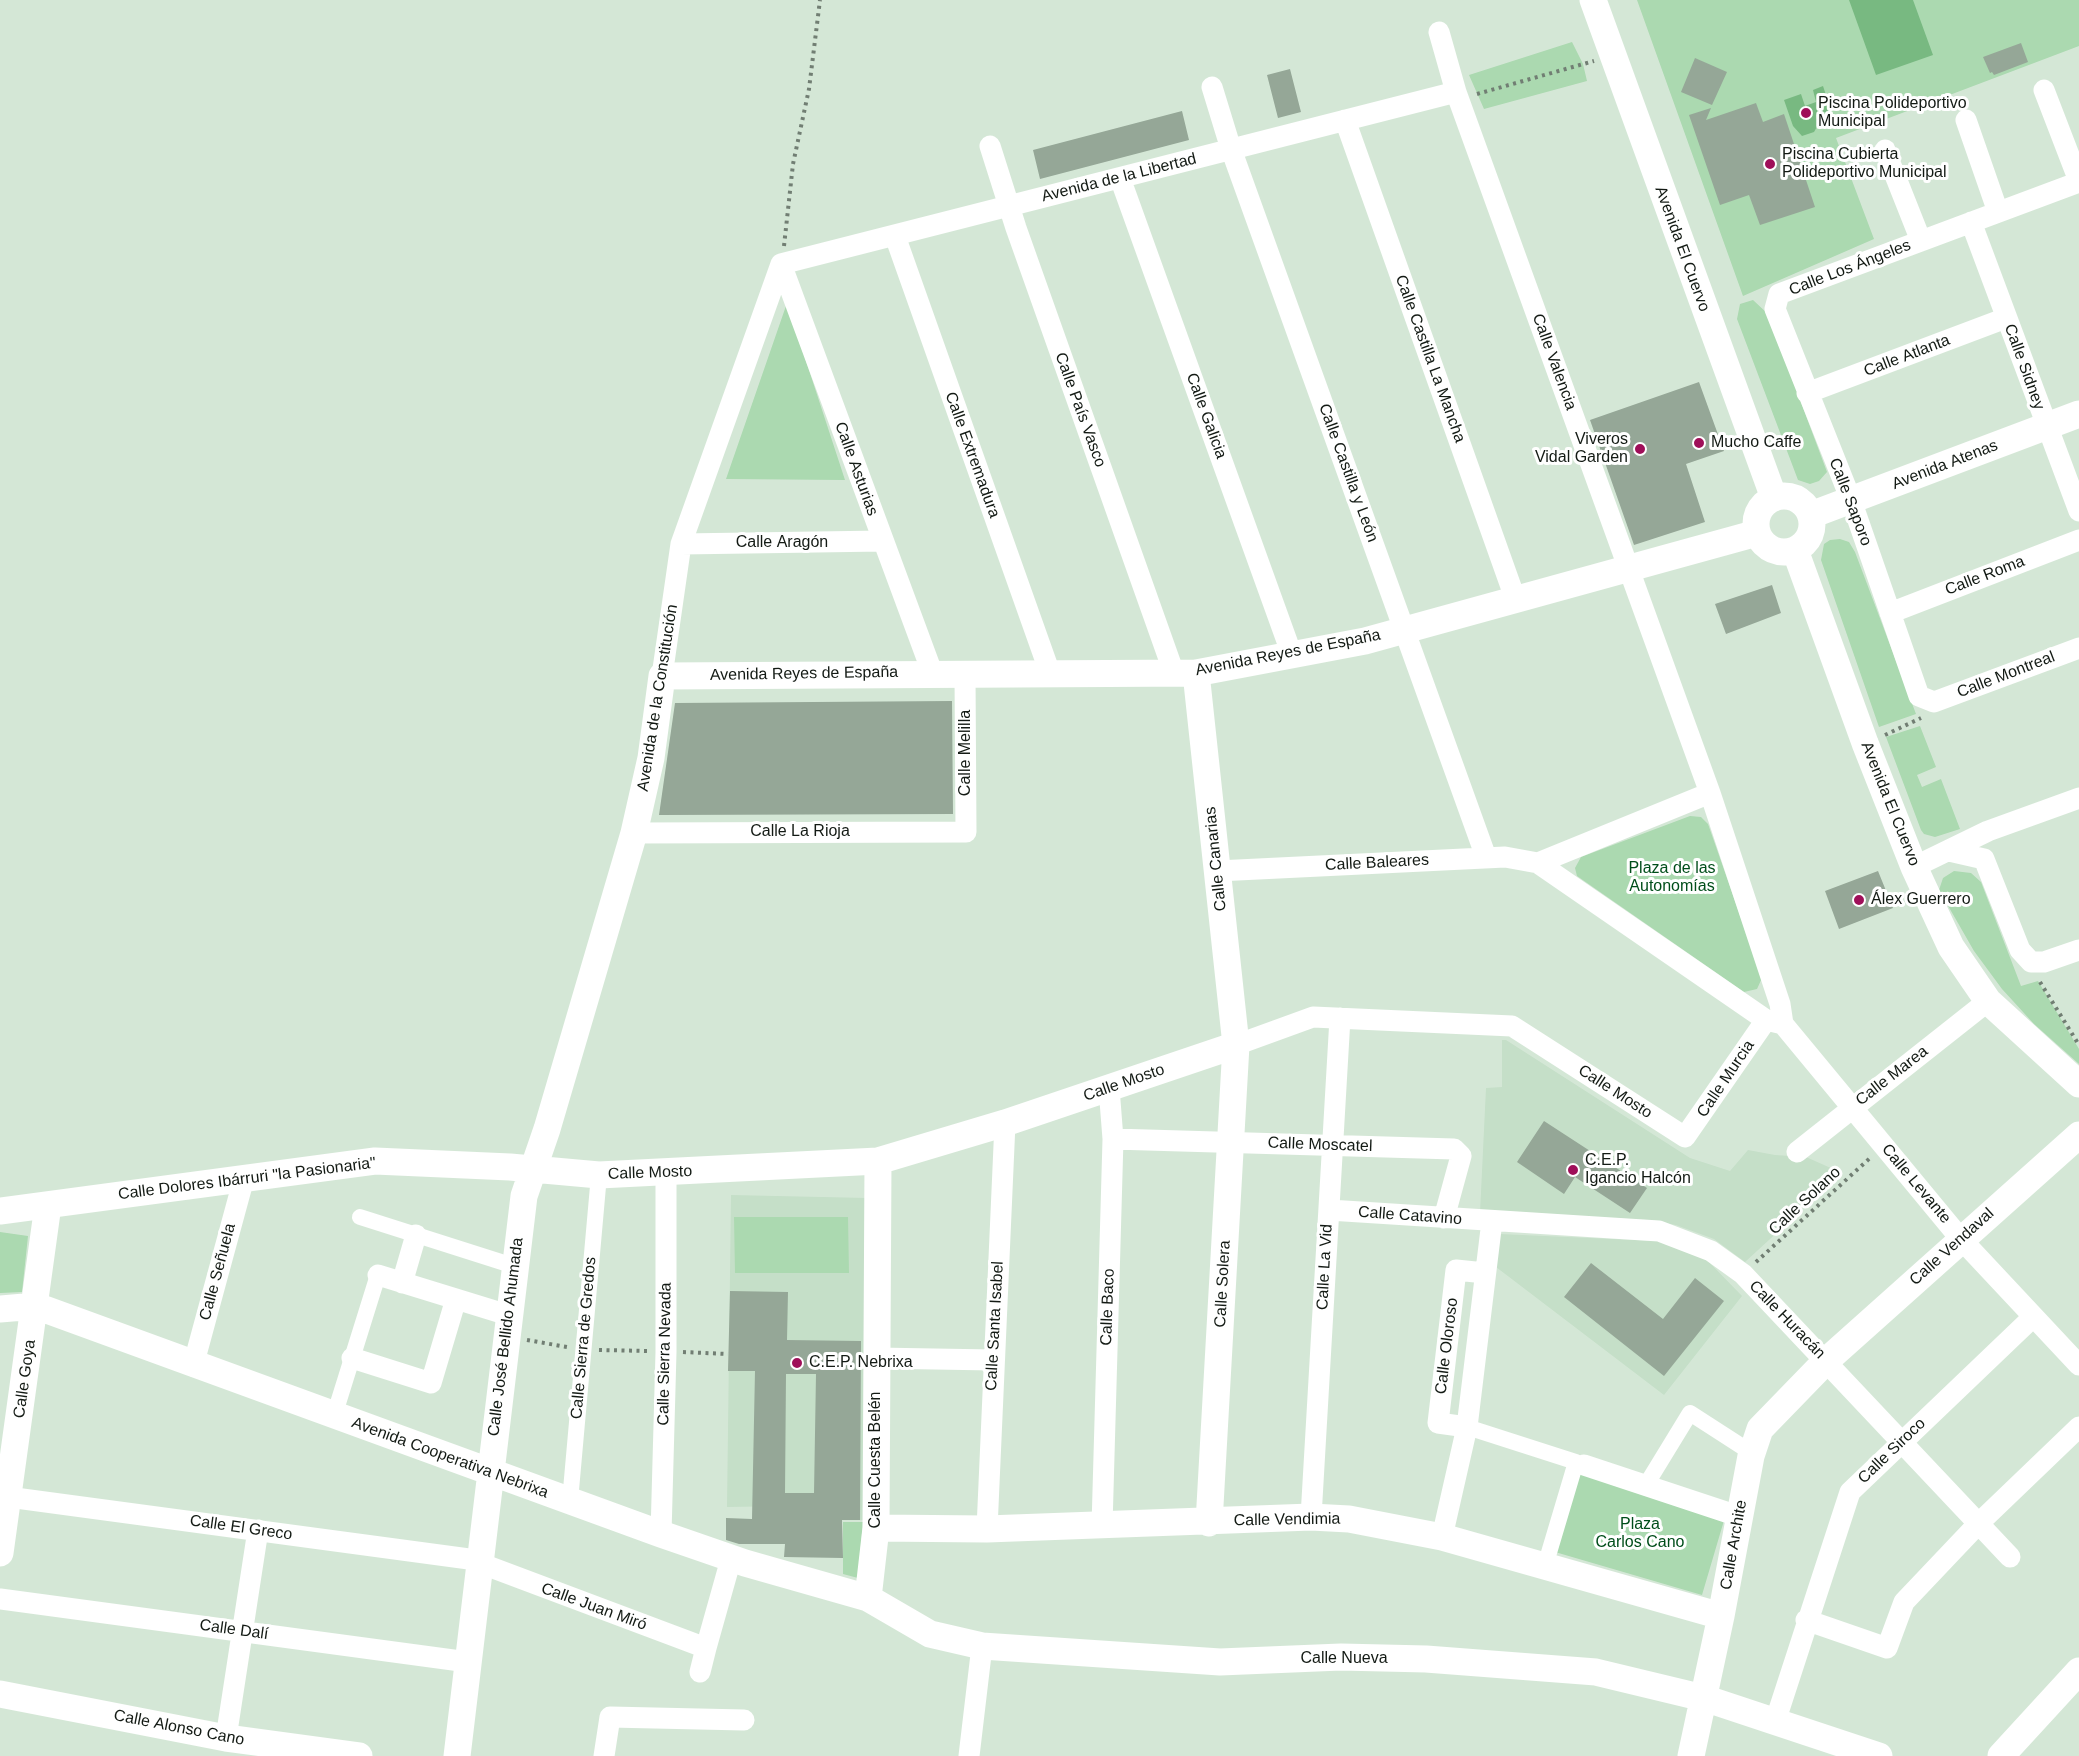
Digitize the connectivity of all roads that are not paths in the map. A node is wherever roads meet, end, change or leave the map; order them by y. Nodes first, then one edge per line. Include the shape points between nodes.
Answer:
1 (1593, 0) edge
2 (1439, 32) dead end
3 (1212, 87) dead end
4 (2044, 90) dead end
5 (1457, 96) junction
6 (1345, 120) junction
7 (1966, 120) dead end
8 (990, 146) dead end
9 (1231, 149) junction
10 (1885, 150) dead end
11 (1120, 178) junction
12 (2079, 181) edge
13 (1008, 206) junction
14 (1998, 212) junction
15 (1971, 222) junction
16 (895, 236) junction
17 (1921, 241) junction
18 (782, 264) junction
19 (1779, 294) joint
20 (2006, 318) junction
21 (1807, 393) junction
22 (2079, 414) edge
23 (2046, 427) junction
24 (1774, 498) junction
25 (1851, 500) junction
26 (2079, 511) edge
27 (1810, 515) junction
28 (1758, 533) junction
29 (2079, 540) edge
30 (883, 541) junction
31 (681, 544) junction
32 (1795, 550) junction
33 (1629, 568) junction
34 (1515, 598) junction
35 (1890, 613) junction
36 (1405, 629) junction
37 (2079, 648) edge
38 (1292, 655) junction
39 (932, 672) junction
40 (1050, 673) junction
41 (1185, 673) junction
42 (965, 674) junction
43 (662, 676) junction
44 (1934, 702) joint
45 (1710, 793) junction
46 (2079, 798) edge
47 (1988, 831) junction
48 (966, 832) joint
49 (634, 833) junction
50 (1949, 851) junction
51 (1486, 857) junction
52 (1984, 859) junction
53 (1538, 863) junction
54 (1914, 867) junction
55 (1217, 871) junction
56 (2079, 950) edge
57 (1988, 1001) junction
58 (1340, 1018) junction
59 (1774, 1022) junction
60 (1236, 1045) junction
61 (2079, 1084) edge
62 (1109, 1088) junction
63 (1852, 1107) junction
64 (1005, 1123) junction
65 (2079, 1135) edge
66 (1686, 1137) joint
67 (1113, 1138) junction
68 (1231, 1142) junction
69 (1332, 1145) junction
70 (1797, 1152) dead end
71 (878, 1161) junction
72 (531, 1169) junction
73 (666, 1173) junction
74 (599, 1175) junction
75 (244, 1178) junction
76 (48, 1205) junction
77 (1329, 1210) junction
78 (0, 1211) edge
79 (360, 1217) dead end
80 (1444, 1218) junction
81 (1492, 1221) junction
82 (416, 1235) junction
83 (1960, 1238) junction
84 (514, 1266) junction
85 (1485, 1273) junction
86 (378, 1275) joint
87 (402, 1283) junction
88 (456, 1299) junction
89 (36, 1306) junction
90 (0, 1309) edge
91 (508, 1315) junction
92 (2032, 1318) junction
93 (352, 1358) junction
94 (876, 1358) junction
95 (993, 1360) junction
96 (1826, 1361) junction
97 (2079, 1365) edge
98 (193, 1366) junction
99 (334, 1416) junction
100 (1467, 1426) junction
101 (2079, 1427) edge
102 (1902, 1441) junction
103 (1752, 1453) junction
104 (1580, 1463) junction
105 (490, 1472) junction
106 (1646, 1485) junction
107 (4, 1496) edge
108 (570, 1501) junction
109 (1738, 1516) junction
110 (1311, 1517) junction
111 (1209, 1523) junction
112 (1978, 1524) junction
113 (1102, 1526) junction
114 (876, 1528) junction
115 (987, 1529) junction
116 (258, 1530) junction
117 (661, 1534) junction
118 (1442, 1538) junction
119 (0, 1553) edge
120 (2010, 1557) dead end
121 (731, 1559) junction
122 (481, 1566) junction
123 (1545, 1566) junction
124 (868, 1598) junction
125 (0, 1599) edge
126 (1721, 1616) junction
127 (1806, 1620) junction
128 (243, 1631) junction
129 (982, 1646) junction
130 (706, 1648) junction
131 (468, 1662) junction
132 (2079, 1671) edge
133 (700, 1672) dead end
134 (0, 1694) edge
135 (1704, 1698) junction
136 (744, 1720) dead end
137 (1774, 1722) junction
138 (226, 1738) junction
139 (310, 1753) edge
140 (359, 1756) edge
141 (457, 1756) edge
142 (604, 1756) edge
143 (969, 1756) edge
144 (1691, 1756) edge
145 (1879, 1756) edge
146 (2001, 1756) edge

1 - 24 street, Avenida El Cuervo
2 - 5 street, Calle Valencia
3 - 9 street, Calle Castilla y León
4 - 12 street, Calle Los Ángeles
5 - 6 street, Avenida de la Libertad
5 - 33 street, Calle Valencia
6 - 9 street, Avenida de la Libertad
6 - 34 street, Calle Castilla La Mancha
7 - 14 street
8 - 13 street, Calle País Vasco
9 - 11 street, Avenida de la Libertad
9 - 36 street, Calle Castilla y León
10 - 17 street, Calle Los Ángeles
11 - 13 street, Avenida de la Libertad
11 - 38 street, Calle Galicia
12 - 14 street, Calle Los Ángeles
13 - 16 street, Avenida de la Libertad
13 - 41 street, Calle País Vasco
14 - 15 street, Calle Los Ángeles
15 - 17 street, Calle Los Ángeles
15 - 20 street, Calle Sidney
16 - 18 street, Avenida de la Libertad
16 - 40 street, Calle Extremadura
17 - 19 street, Calle Los Ángeles
18 - 30 street, Calle Asturias
18 - 31 street, Avenida de la Constitución
19 - 21 street, Calle Saporo via 1775,309
20 - 21 street, Calle Atlanta
20 - 23 street, Calle Sidney
21 - 25 street, Calle Saporo
22 - 23 street, Avenida Atenas
23 - 25 street, Avenida Atenas
23 - 26 street, Calle Sidney
24 - 27 street via 1783,496 1800,501
24 - 28 street via 1761,508
25 - 27 street, Avenida Atenas
25 - 35 street, Calle Saporo
27 - 32 street via 1808,539
28 - 32 street via 1762,541 1777,551
28 - 33 street, Avenida Reyes de España
29 - 35 street, Calle Roma
30 - 31 street, Calle Aragón
30 - 39 street, Calle Asturias
31 - 43 street, Avenida de la Constitución
32 - 54 street, Avenida El Cuervo via 1821,628
33 - 34 street, Avenida Reyes de España
33 - 45 street, Calle Valencia
34 - 36 street, Avenida Reyes de España
35 - 44 street, Calle Saporo via 1919,696
36 - 38 street, Avenida Reyes de España
36 - 51 street, Calle Castilla y León
37 - 44 street, Calle Montreal
38 - 41 street, Avenida Reyes de España
39 - 42 street, Avenida Reyes de España
39 - 43 street, Avenida Reyes de España
40 - 41 street, Avenida Reyes de España
40 - 42 street, Avenida Reyes de España
41 - 55 street, Calle Canarias
42 - 48 street, Calle Melilla
43 - 49 street, Avenida de la Constitución via 651,758
45 - 53 street
45 - 59 street via 1780,1004
46 - 47 street
47 - 50 street
47 - 52 street
48 - 49 street, Calle La Rioja
49 - 72 street, Avenida de la Constitución via 548,1130
50 - 52 street
50 - 54 street
51 - 53 street, Calle Baleares
51 - 55 street, Calle Baleares
52 - 56 street via 2020,950 2031,962 2044,962
53 - 59 street
54 - 57 street, Avenida El Cuervo via 1952,948
55 - 60 street, Calle Canarias
57 - 61 street, Avenida El Cuervo
57 - 63 street, Calle Marea
58 - 60 street, Calle Mosto via 1313,1017
58 - 66 street, Calle Mosto via 1512,1026
58 - 69 street, Calle La Vid
59 - 63 street, Calle Levante
59 - 66 street, Calle Murcia
60 - 62 street, Calle Mosto
60 - 68 street, Calle Solera
62 - 64 street, Calle Mosto
62 - 67 street, Calle Baco
63 - 70 street, Calle Marea
63 - 83 street, Calle Levante
64 - 71 street, Calle Mosto
64 - 95 street, Calle Santa Isabel
65 - 83 street, Calle Vendaval
67 - 68 street, Calle Moscatel
67 - 113 street, Calle Baco
68 - 69 street, Calle Moscatel
68 - 111 street, Calle Solera
69 - 77 street, Calle La Vid
69 - 80 street, Calle Moscatel via 1454,1149 1461,1156
71 - 73 street, Calle Mosto
71 - 94 street, Calle Cuesta Belén
72 - 74 street, Calle Mosto
72 - 75 street, Calle Dolores Ibárruri "la Pasionaria" via 375,1161
72 - 84 street, Calle José Bellido Ahumada
73 - 74 street, Calle Mosto
73 - 117 street, Calle Sierra Nevada
74 - 108 street, Calle Sierra de Gredos
75 - 76 street, Calle Dolores Ibárruri "la Pasionaria"
75 - 98 street, Calle Señuela
76 - 78 street, Calle Dolores Ibárruri "la Pasionaria"
76 - 89 street, Calle Goya
77 - 80 street, Calle Catavino
77 - 110 street, Calle La Vid
79 - 82 street
80 - 81 street, Calle Catavino
81 - 85 street, Calle Oloroso
81 - 96 street, Calle Huracán via 1659,1231 1711,1251 1743,1274
82 - 84 street
82 - 87 street
83 - 92 street, Calle Levante
83 - 96 street, Calle Vendaval
84 - 91 street, Calle José Bellido Ahumada
85 - 100 street, Calle Oloroso
85 - 100 street, Calle Oloroso via 1456,1270 1450,1317 1438,1423
86 - 87 street
86 - 93 street
87 - 88 street
88 - 91 street
88 - 93 street via 431,1383
89 - 90 street
89 - 98 street, Avenida Cooperativa Nebrixa
89 - 107 street, Calle Goya
91 - 105 street, Calle José Bellido Ahumada
92 - 97 street, Calle Levante
92 - 102 street, Calle Siroco
93 - 99 street
94 - 95 street
94 - 114 street, Calle Cuesta Belén
95 - 115 street, Calle Santa Isabel
96 - 102 street, Calle Huracán
96 - 103 street, Calle Archite via 1760,1429
98 - 99 street, Avenida Cooperativa Nebrixa
99 - 105 street, Avenida Cooperativa Nebrixa
100 - 104 street
100 - 118 street, Calle Oloroso
101 - 112 street
102 - 112 street, Calle Huracán
102 - 127 street, Calle Siroco via 1850,1492
103 - 106 street via 1690,1413
103 - 109 street, Calle Archite
104 - 106 street
104 - 123 street
105 - 108 street, Avenida Cooperativa Nebrixa
105 - 122 street, Calle José Bellido Ahumada
106 - 109 street
107 - 116 street, Calle El Greco
107 - 119 street, Calle Goya
108 - 117 street, Avenida Cooperativa Nebrixa
109 - 126 street, Calle Archite
110 - 111 street, Calle Vendimia
110 - 118 street, Calle Vendimia via 1349,1519
111 - 113 street, Calle Vendimia
112 - 120 street, Calle Huracán
112 - 127 street via 1904,1602 1887,1648
113 - 115 street, Calle Vendimia
114 - 115 street, Calle Vendimia
114 - 124 street, Calle Cuesta Belén
116 - 122 street, Calle El Greco via 469,1560
116 - 128 street
117 - 121 street, Avenida Cooperativa Nebrixa
118 - 123 street, Calle Vendimia
121 - 124 street, Avenida Cooperativa Nebrixa
121 - 130 street
122 - 130 street, Calle Juan Miró
122 - 131 street, Calle José Bellido Ahumada
123 - 126 street, Calle Vendimia
124 - 129 street via 930,1634
125 - 128 street, Calle Dalí
126 - 135 street, Calle Archite
127 - 137 street, Calle Siroco
128 - 131 street, Calle Dalí
128 - 138 street
129 - 135 street, Calle Nueva via 1220,1662 1341,1657 1426,1659 1596,1672
129 - 143 street
130 - 133 street
131 - 141 street, Calle José Bellido Ahumada
132 - 146 street
134 - 138 street, Calle Alonso Cano
135 - 137 street, Calle Nueva
135 - 144 street, Calle Archite
136 - 142 street via 610,1717
137 - 145 street, Calle Nueva
138 - 139 street, Calle Alonso Cano
139 - 140 street, Calle Alonso Cano

